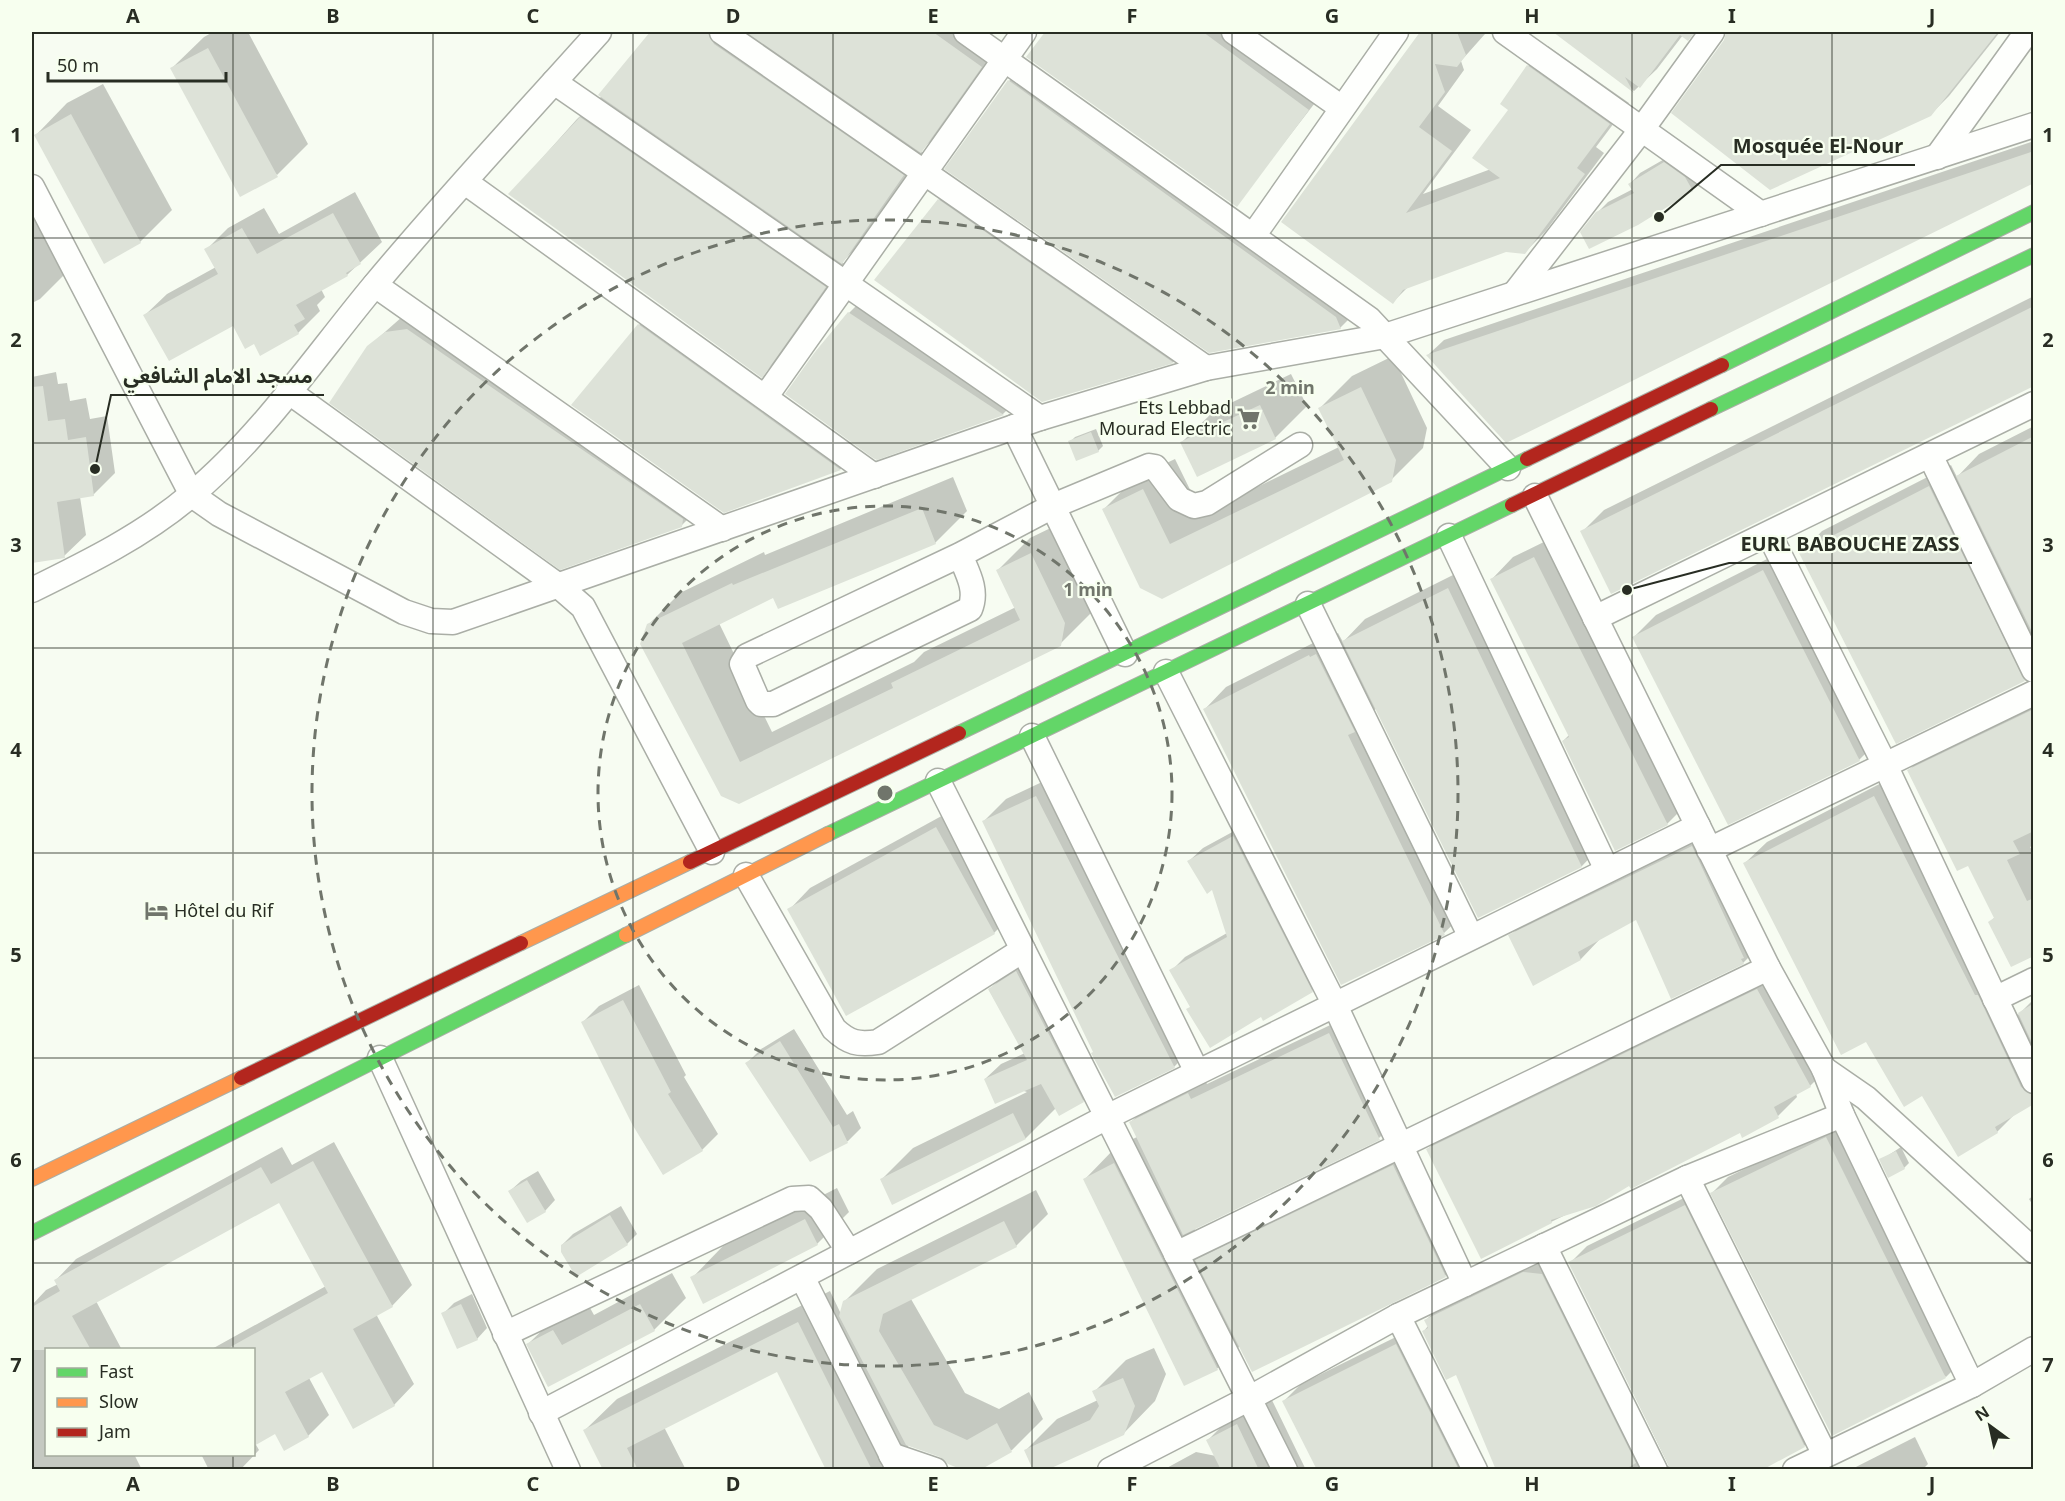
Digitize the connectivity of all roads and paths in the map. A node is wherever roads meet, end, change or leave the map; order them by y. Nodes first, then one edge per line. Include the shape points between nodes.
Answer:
1 (599, 32) edge
2 (722, 32) edge
3 (966, 32) edge
4 (1024, 32) edge
5 (1234, 32) edge
6 (1396, 32) edge
7 (1505, 32) edge
8 (1712, 32) edge
9 (2027, 32) edge
10 (1005, 59) junction
11 (554, 82) junction
12 (1342, 108) junction
13 (2034, 125) edge
14 (1642, 129) junction
15 (1937, 157) junction
16 (924, 173) junction
17 (465, 182) junction
18 (32, 187) edge
19 (2034, 212) edge
20 (1761, 214) junction
21 (1253, 236) junction
22 (2034, 255) edge
23 (375, 285) junction
24 (845, 285) junction
25 (1515, 293) junction
26 (1385, 336) junction
27 (1206, 368) junction
28 (288, 391) junction
29 (766, 396) junction
30 (2034, 404) edge
31 (1040, 418) junction
32 (1014, 427) junction
33 (1300, 445) dead end
34 (1930, 455) junction
35 (1509, 468) junction
36 (874, 476) junction
37 (192, 495) junction
38 (1534, 496) junction
39 (1053, 506) junction
40 (722, 529) junction
41 (1768, 534) junction
42 (1449, 536) junction
43 (960, 555) junction
44 (560, 586) junction
45 (32, 590) edge
46 (1308, 604) junction
47 (1595, 618) junction
48 (1125, 654) junction
49 (2034, 670) edge
50 (1166, 672) junction
51 (2034, 693) edge
52 (1032, 736) junction
53 (1885, 765) junction
54 (938, 781) junction
55 (1698, 826) junction
56 (1709, 850) junction
57 (712, 852) junction
58 (1607, 870) junction
59 (746, 875) junction
60 (1471, 937) junction
61 (1023, 950) junction
62 (1768, 968) junction
63 (2034, 980) edge
64 (1995, 999) junction
65 (1334, 1004) junction
66 (380, 1058) junction
67 (1824, 1069) junction
68 (1197, 1072) junction
69 (2034, 1081) edge
70 (1842, 1115) junction
71 (1107, 1117) junction
72 (1401, 1146) junction
73 (1687, 1178) junction
74 (32, 1179) edge
75 (32, 1233) edge
76 (1544, 1246) junction
77 (2034, 1251) edge
78 (849, 1252) junction
79 (1176, 1254) junction
80 (802, 1276) junction
81 (1465, 1284) junction
82 (1398, 1316) junction
83 (505, 1334) junction
84 (2034, 1349) edge
85 (1972, 1385) junction
86 (1250, 1398) junction
87 (541, 1413) junction
88 (1825, 1455) junction
89 (895, 1462) edge
90 (568, 1470) edge
91 (935, 1470) edge
92 (1110, 1470) edge
93 (1285, 1470) edge
94 (1475, 1470) edge
95 (1655, 1470) edge
96 (1795, 1470) edge

1 - 11 street
2 - 16 street
3 - 10 street
4 - 10 street
5 - 12 street
6 - 12 street
7 - 14 street
8 - 14 street
9 - 15 street
10 - 16 street
10 - 21 street
11 - 17 street
11 - 24 street
12 - 21 street
13 - 15 street
14 - 20 street
14 - 25 street
15 - 20 street
16 - 24 street
16 - 27 street
17 - 23 street
17 - 29 street
18 - 37 street
19 - 35 main road
20 - 25 street
21 - 26 street via 1369,319
22 - 38 main road
23 - 28 street
23 - 40 street
24 - 29 street
24 - 31 street
25 - 26 street
26 - 27 street
26 - 35 street
27 - 31 street
28 - 37 street
28 - 44 street
29 - 36 street
30 - 34 street
31 - 32 street
32 - 36 street
32 - 39 street
33 - 39 street via 1207,503 1194,506 1179,499 1155,467 1149,466
34 - 41 street
34 - 49 street
35 - 48 main road
36 - 40 street
37 - 44 street via 229,520 404,612 431,621 453,622
37 - 45 street via 138,534
38 - 42 main road
38 - 47 street
39 - 43 street
39 - 48 street
40 - 44 street
41 - 47 street
41 - 53 street
42 - 46 main road
42 - 58 street
43 - 43 street via 974,599 970,609 773,704 758,701 743,670 747,656
44 - 57 street via 584,607
46 - 50 main road
46 - 60 street
47 - 55 street
48 - 57 main road
50 - 52 main road
50 - 65 street
51 - 53 street
52 - 54 main road
52 - 68 street
53 - 56 street
53 - 64 street
54 - 59 main road
54 - 61 street
55 - 56 street
55 - 58 street
56 - 62 street
57 - 74 main road
58 - 60 street
59 - 61 street via 834,1029 859,1045 878,1042
59 - 66 main road
60 - 65 street
61 - 71 street
62 - 67 street
62 - 72 street
63 - 64 street
64 - 69 street
65 - 68 street
65 - 72 street
66 - 75 main road
66 - 83 street
67 - 70 street
67 - 77 street via 1866,1098
68 - 71 street
70 - 73 street
70 - 85 street
71 - 78 street
71 - 79 street
72 - 79 street
72 - 81 street
73 - 76 street
73 - 88 street
76 - 81 street
76 - 95 street
78 - 80 street
78 - 83 street via 821,1209 809,1198 792,1199
79 - 86 street
80 - 87 street
80 - 89 street
81 - 82 street
82 - 86 street
82 - 94 street
83 - 87 street
84 - 85 street
85 - 88 street
86 - 92 street
86 - 93 street
87 - 90 street
88 - 96 street
89 - 91 street

